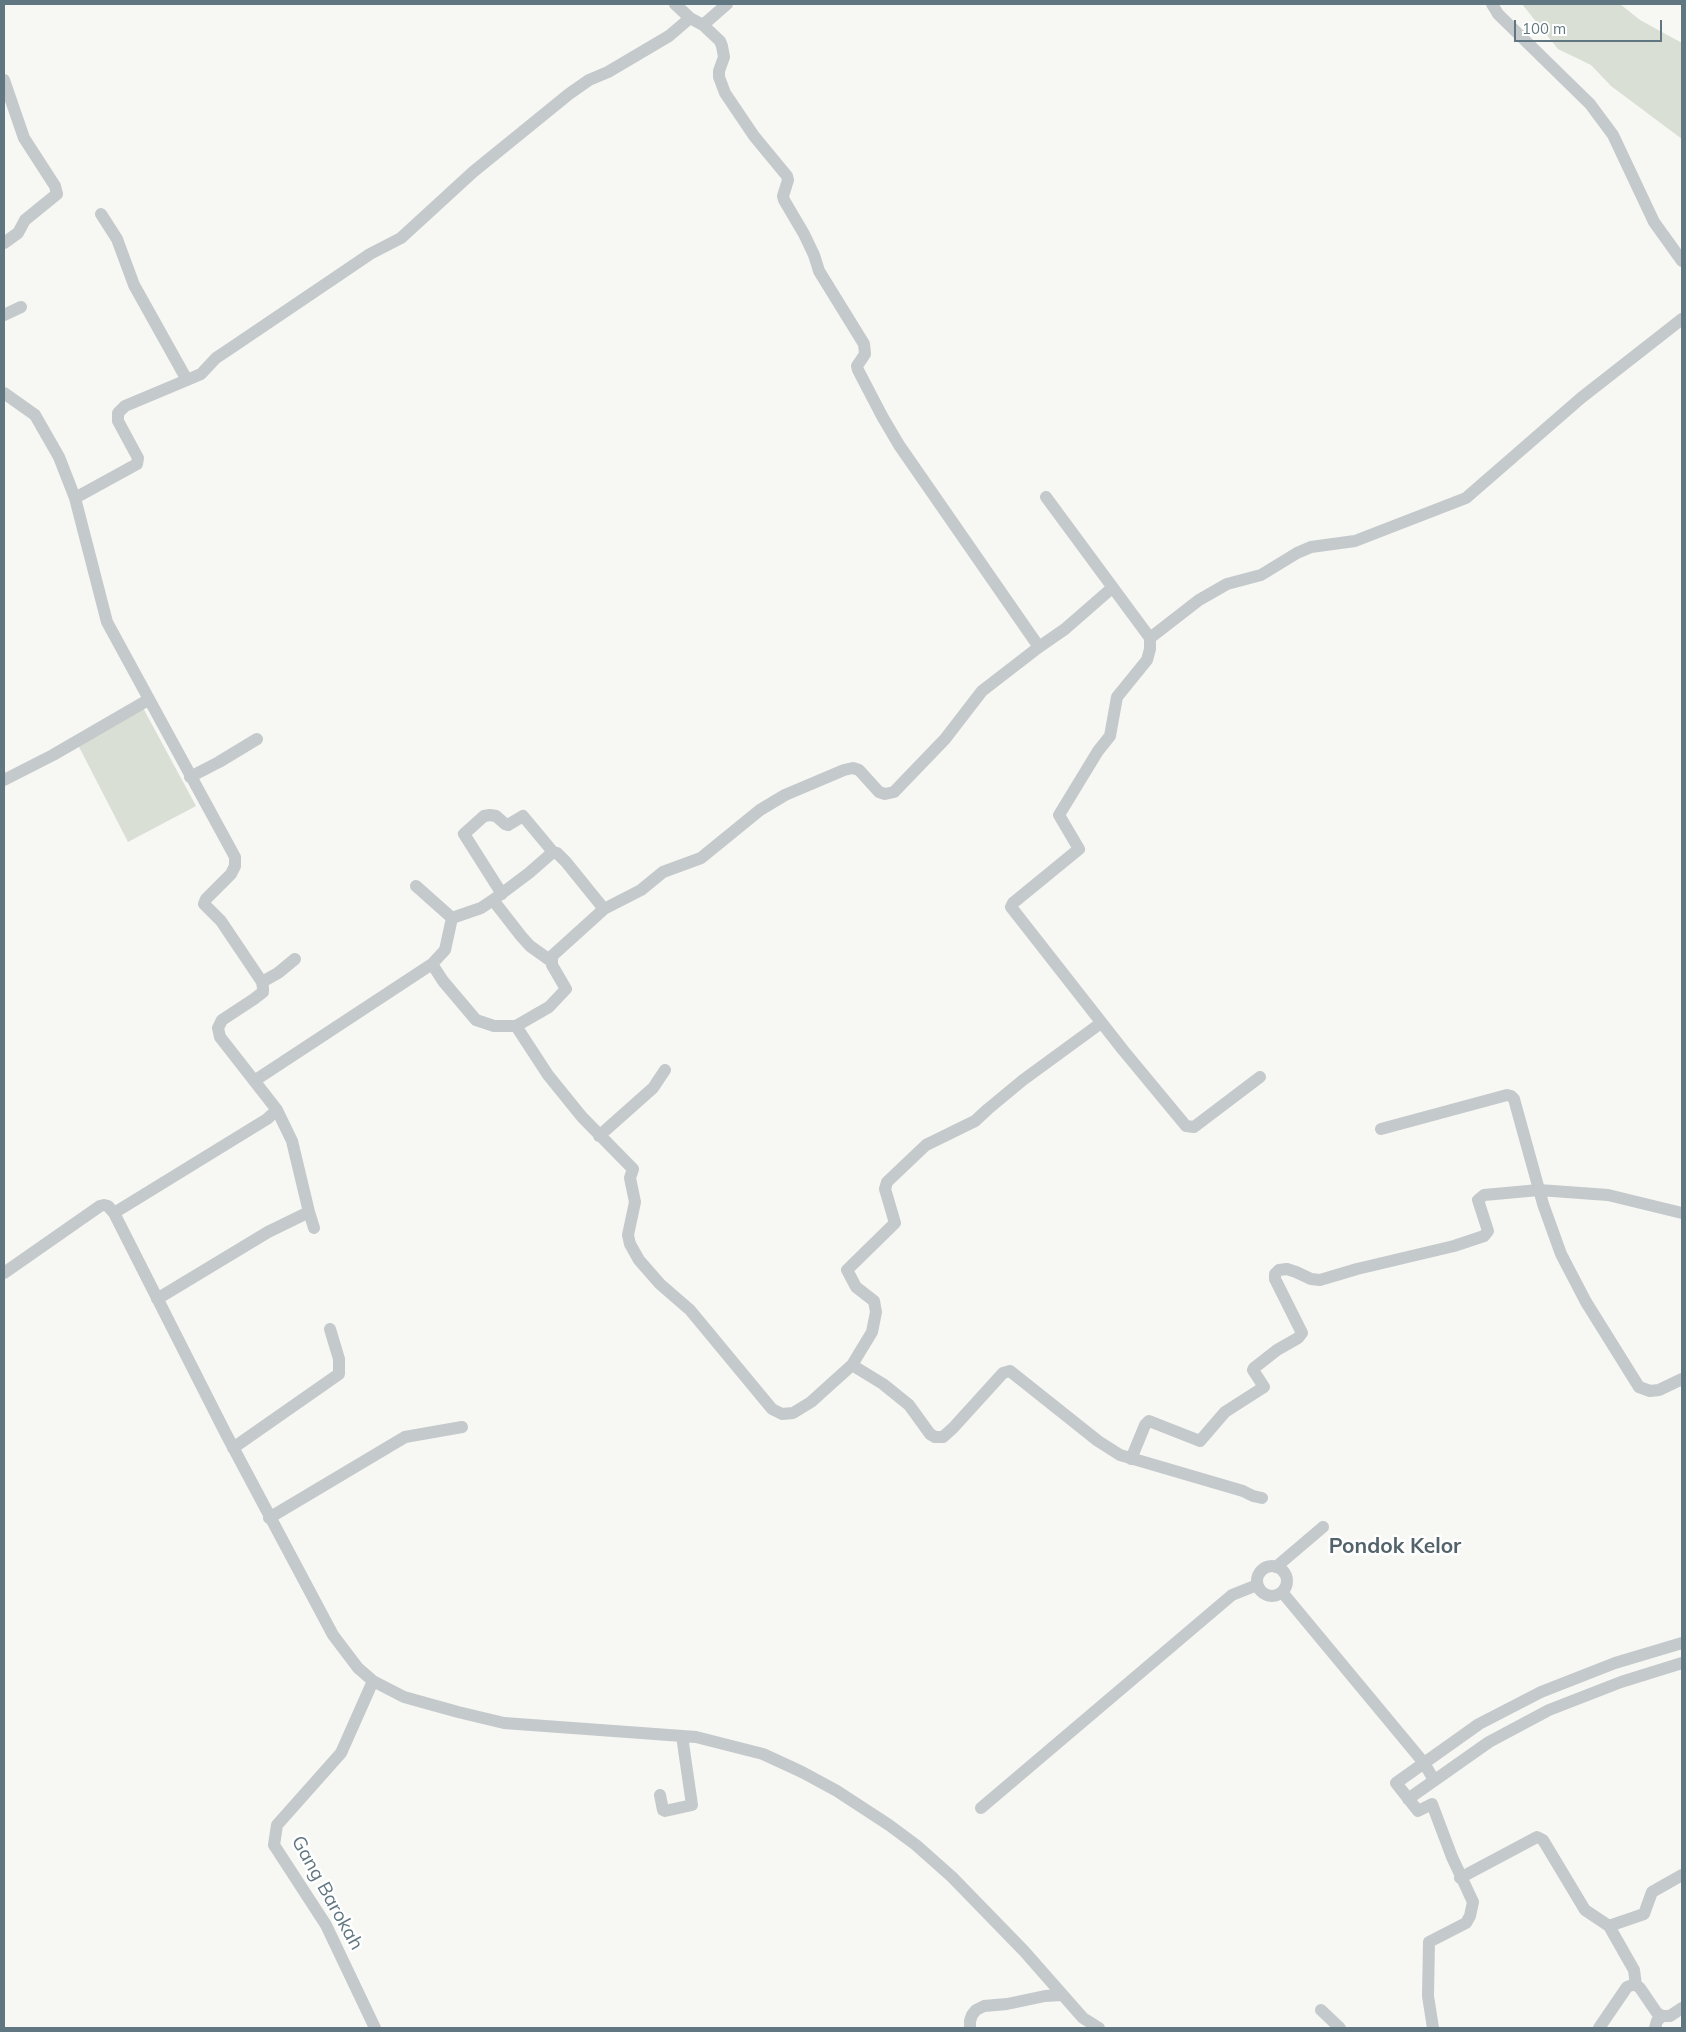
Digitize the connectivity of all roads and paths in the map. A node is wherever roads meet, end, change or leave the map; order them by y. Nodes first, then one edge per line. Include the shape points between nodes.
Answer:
1 (675, 4) edge
2 (727, 4) edge
3 (1492, 4) edge
4 (690, 18) junction
5 (703, 26) junction
6 (4, 80) edge
7 (101, 214) dead end
8 (4, 243) edge
9 (1682, 261) edge
10 (21, 307) dead end
11 (4, 315) edge
12 (1682, 319) edge
13 (187, 380) junction
14 (4, 393) edge
15 (1046, 497) dead end
16 (75, 498) junction
17 (1112, 588) junction
18 (1150, 638) junction
19 (1039, 647) junction
20 (148, 700) junction
21 (257, 739) dead end
22 (190, 777) junction
23 (4, 780) edge
24 (553, 852) junction
25 (416, 886) dead end
26 (498, 897) junction
27 (604, 909) junction
28 (452, 918) junction
29 (295, 959) dead end
30 (551, 961) junction
31 (432, 964) junction
32 (262, 982) junction
33 (1101, 1023) junction
34 (516, 1026) junction
35 (665, 1070) dead end
36 (1260, 1076) dead end
37 (254, 1081) junction
38 (276, 1110) junction
39 (1382, 1129) dead end
40 (599, 1136) junction
41 (1540, 1190) junction
42 (309, 1212) junction
43 (114, 1213) junction
44 (1682, 1213) edge
45 (314, 1228) dead end
46 (4, 1273) edge
47 (157, 1299) junction
48 (330, 1328) dead end
49 (852, 1365) junction
50 (1682, 1379) edge
51 (462, 1427) dead end
52 (233, 1448) junction
53 (1131, 1459) junction
54 (1262, 1498) dead end
55 (269, 1518) junction
56 (1323, 1527) dead end
57 (1276, 1566) junction
58 (1257, 1586) junction
59 (1282, 1592) junction
60 (1682, 1643) edge
61 (1628, 1659) junction
62 (1682, 1664) edge
63 (1635, 1678) junction
64 (373, 1681) junction
65 (682, 1736) junction
66 (1424, 1763) junction
67 (1434, 1780) junction
68 (660, 1795) dead end
69 (1408, 1799) junction
70 (981, 1808) dead end
71 (1682, 1875) edge
72 (1460, 1878) junction
73 (1609, 1926) junction
74 (1636, 1985) junction
75 (1062, 1996) junction
76 (1682, 2008) edge
77 (1321, 2010) dead end
78 (1662, 2016) junction
79 (376, 2028) edge
80 (970, 2028) edge
81 (1099, 2028) edge
82 (1340, 2028) edge
83 (1434, 2028) edge
84 (1599, 2028) edge
85 (1655, 2028) edge

1 - 4 street
2 - 5 street
3 - 9 street via 1498,14 1590,104 1613,135 1654,222
4 - 5 street
4 - 13 street via 669,36 569,94 479,167 401,238 370,254
5 - 19 street via 722,46 724,57 719,71 725,93 786,176 784,200 804,234 819,271 864,344 865,354 858,370 882,416
6 - 8 street via 24,138 57,194
7 - 13 street via 117,239 134,285
10 - 11 street
12 - 18 street via 1580,398 1466,498 1356,541 1311,547 1261,575 1226,584 1199,600
13 - 16 street via 125,406 118,413 120,428 138,458 137,464
14 - 16 street via 35,416 59,457
15 - 17 street
16 - 20 street via 106,622
17 - 18 street
17 - 19 street
18 - 33 street via 1147,660 1118,697 1110,736 1058,815 1079,849 1011,907
19 - 27 street via 982,691 945,739 894,792 879,792 859,770 844,770 785,795 760,810 701,858 662,872 641,890
20 - 22 street
20 - 23 street
21 - 22 street
22 - 32 street via 235,856 231,874 204,904 221,921
24 - 26 street
24 - 26 street via 523,816 508,825 496,816 484,816 464,834
24 - 27 street via 566,862
25 - 28 street
26 - 28 street via 481,908
26 - 30 street via 521,936
27 - 30 street via 552,956
28 - 31 street via 445,950
29 - 32 street
30 - 34 street via 566,989 549,1007
31 - 34 street via 476,1020 494,1026
31 - 37 street
32 - 37 street via 262,992 222,1020 218,1028 220,1037
33 - 36 street via 1188,1127 1194,1127
33 - 49 street via 1024,1080 975,1122 926,1145 888,1182 885,1189 895,1223 847,1270 856,1287 872,1297 876,1307 872,1332
34 - 40 street via 548,1075
35 - 40 street via 647,1094
37 - 38 street
38 - 42 street via 292,1141
38 - 43 street via 267,1119
39 - 41 street via 1507,1094 1514,1099
40 - 49 street via 633,1169 630,1178 635,1202 628,1234 639,1260 690,1310 772,1409 782,1414 793,1413 811,1402
41 - 44 street via 1608,1195
41 - 50 street via 1561,1254 1586,1302 1639,1387 1659,1390
41 - 53 street via 1480,1197 1478,1200 1488,1233 1454,1246 1320,1280 1287,1269 1279,1270 1275,1279 1302,1333 1254,1368 1264,1385 1262,1388 1225,1412 1200,1441 1149,1421
42 - 45 street
42 - 47 street via 268,1232
43 - 46 street via 104,1204 100,1206
43 - 47 street
47 - 52 street
48 - 52 street via 339,1359 339,1374
49 - 53 street via 909,1405 935,1437 943,1437 1003,1374 1010,1371 1098,1441
51 - 55 street via 405,1437
52 - 55 street
53 - 54 street
55 - 64 street via 338,1644
56 - 57 street
57 - 58 street via 1266,1567 1258,1574
57 - 59 street via 1285,1573 1287,1583
58 - 59 street via 1263,1594 1272,1597
58 - 70 street via 1232,1595
59 - 66 street
60 - 61 street
61 - 63 street
61 - 66 street via 1541,1692 1479,1724
62 - 63 street
63 - 67 street via 1550,1710 1489,1742
64 - 65 street via 404,1696 504,1723
64 - 79 street, Gang Barokah via 341,1753 277,1825 274,1844 326,1925
65 - 68 street via 692,1805 665,1811
65 - 75 street via 763,1754 837,1791 889,1824 952,1877 1024,1951
66 - 67 street
66 - 69 street via 1396,1783
67 - 69 street
69 - 72 street via 1418,1811 1432,1804
71 - 73 street via 1652,1892 1644,1914
72 - 73 street via 1537,1837 1543,1840 1585,1910
72 - 83 street via 1473,1900 1469,1919 1431,1940 1428,1945 1428,1996
73 - 74 street via 1634,1970
74 - 78 street
74 - 84 street via 1627,1987
75 - 80 street via 984,2006 972,2015
75 - 81 street via 1083,2018
76 - 78 street via 1670,2016
77 - 82 street
78 - 85 street

